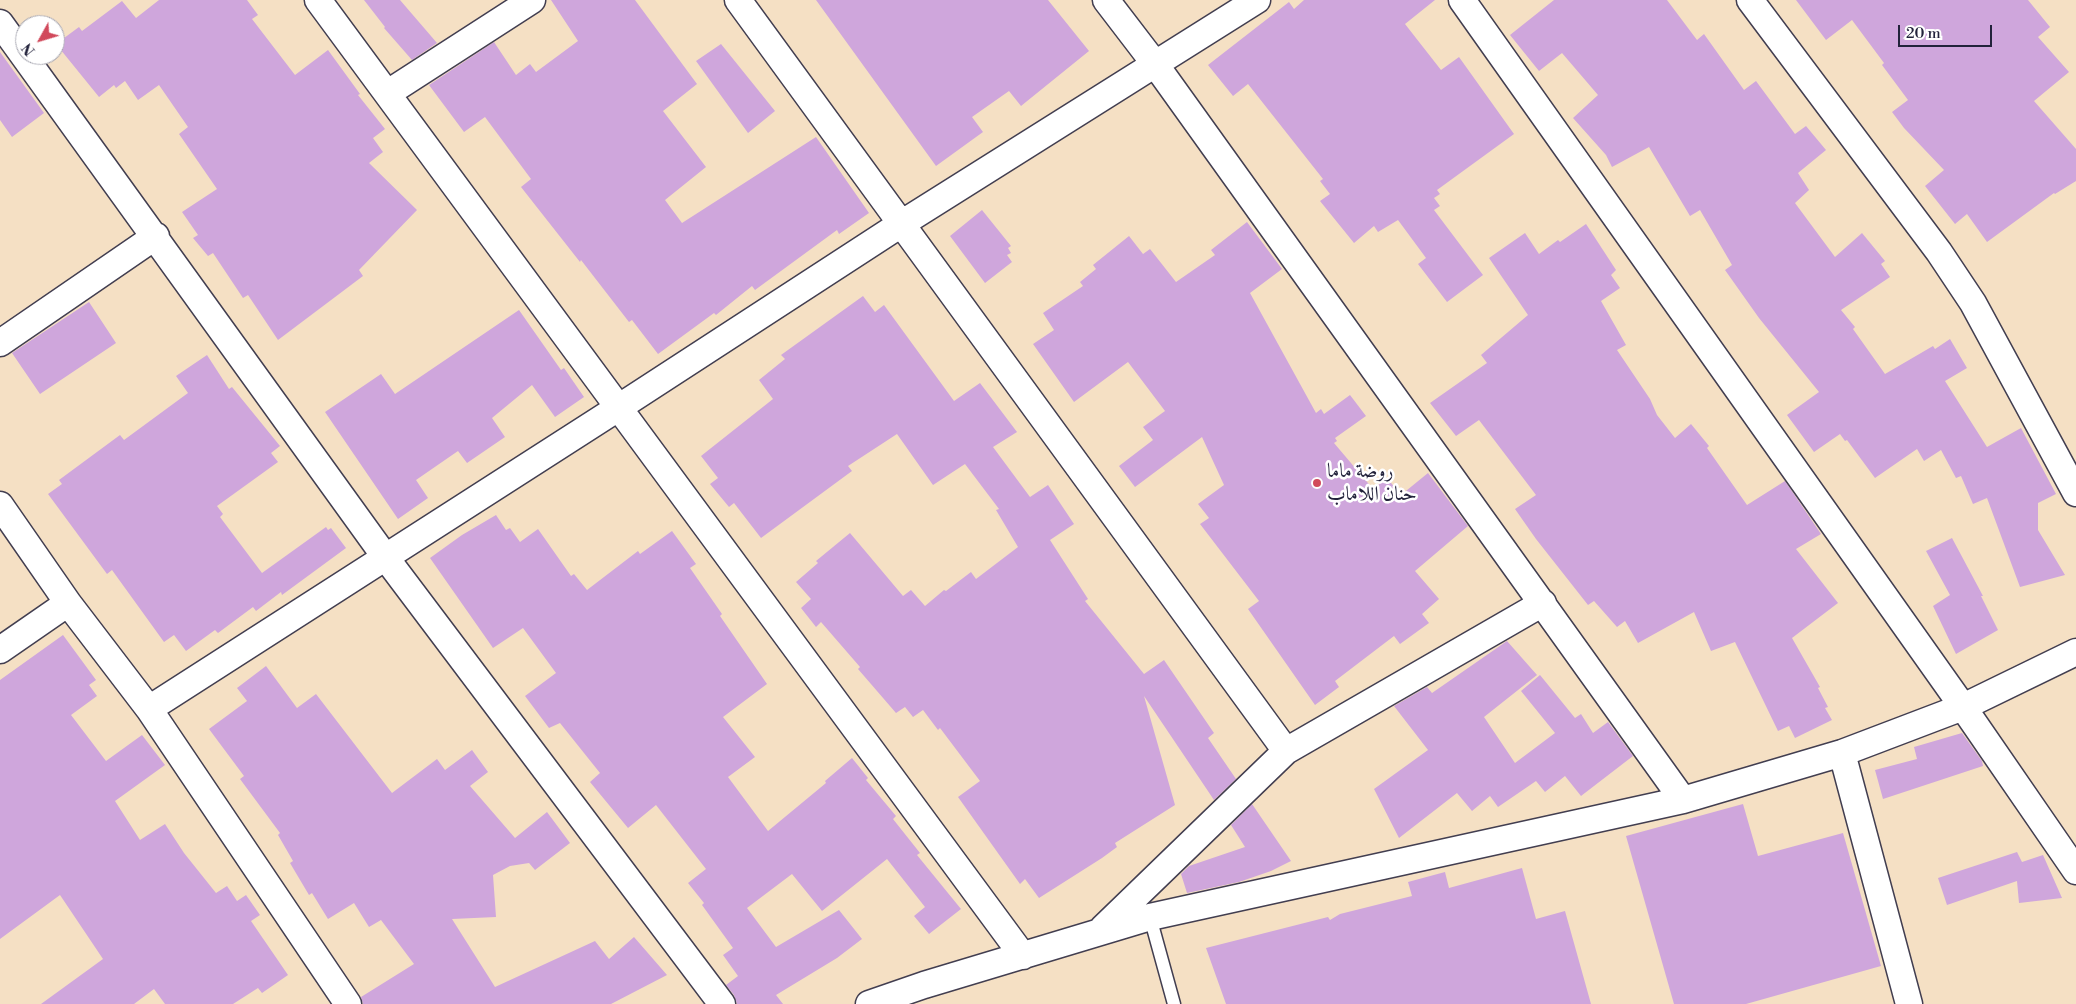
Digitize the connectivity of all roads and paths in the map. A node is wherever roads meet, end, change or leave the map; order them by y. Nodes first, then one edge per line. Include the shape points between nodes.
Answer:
1 (318, 0) edge
2 (532, 0) edge
3 (738, 0) edge
4 (1106, 0) edge
5 (1257, 0) edge
6 (1462, 0) edge
7 (1750, 0) edge
8 (0, 23) edge
9 (1155, 64) junction
10 (388, 93) junction
11 (901, 224) junction
12 (156, 236) junction
13 (0, 343) edge
14 (618, 408) junction
15 (2076, 493) edge
16 (0, 505) edge
17 (386, 558) junction
18 (68, 603) junction
19 (1543, 603) junction
20 (0, 650) edge
21 (2076, 652) edge
22 (1963, 707) junction
23 (149, 709) junction
24 (1286, 751) junction
25 (1842, 753) junction
26 (1683, 800) junction
27 (2076, 871) edge
28 (1150, 917) junction
29 (1099, 932) junction
30 (1023, 956) junction
31 (348, 1004) edge
32 (722, 1004) edge
33 (869, 1004) edge
34 (1174, 1004) edge
35 (1909, 1004) edge

1 - 10 street
2 - 10 street
3 - 11 street
4 - 9 street
5 - 9 street
6 - 22 street
7 - 15 street via 1939,252 1973,303
8 - 12 street
9 - 11 street
9 - 19 street
10 - 14 street
11 - 14 street
11 - 24 street
12 - 13 street
12 - 17 street
14 - 17 street
14 - 30 street
16 - 18 street
17 - 23 street
17 - 32 street
18 - 20 street
18 - 23 street
19 - 24 street
19 - 26 street
21 - 22 street
22 - 25 street
22 - 27 street
23 - 31 street
24 - 29 street
25 - 26 street
25 - 35 street
26 - 28 street
28 - 29 street
28 - 34 lane
29 - 30 street
30 - 33 street

